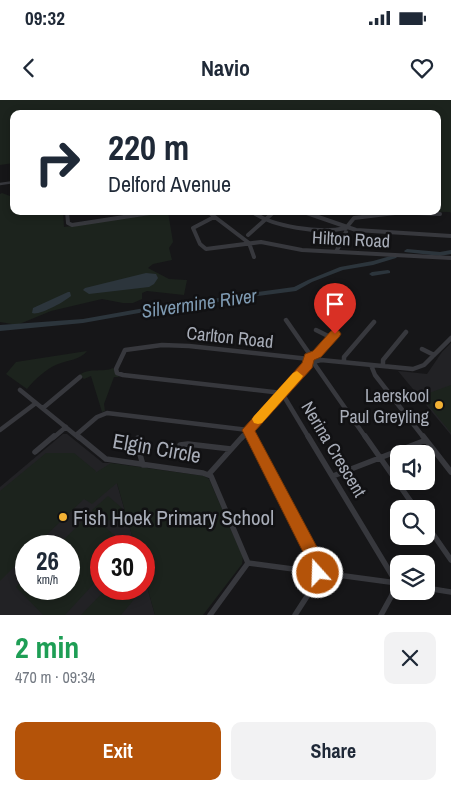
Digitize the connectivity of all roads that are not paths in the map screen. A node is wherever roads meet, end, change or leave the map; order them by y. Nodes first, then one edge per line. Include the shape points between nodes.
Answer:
1 (67, 215) edge
2 (137, 215) edge
3 (212, 215) edge
4 (257, 215) edge
5 (271, 215) edge
6 (310, 215) edge
7 (379, 215) edge
8 (214, 217) junction
9 (265, 220) junction
10 (346, 230) junction
11 (248, 235) dead end
12 (451, 236) edge
13 (249, 243) junction
14 (336, 252) junction
15 (254, 257) dead end
16 (451, 258) edge
17 (286, 320) dead end
18 (374, 322) dead end
19 (316, 330) dead end
20 (406, 332) dead end
21 (451, 338) edge
22 (422, 349) dead end
23 (434, 355) junction
24 (313, 360) junction
25 (344, 362) junction
26 (371, 365) junction
27 (383, 366) junction
28 (123, 375) joint
29 (80, 378) dead end
30 (20, 390) dead end
31 (282, 393) junction
32 (36, 403) junction
33 (42, 408) junction
34 (66, 427) junction
35 (0, 430) edge
36 (248, 430) junction
37 (76, 435) junction
38 (138, 438) dead end
39 (426, 440) junction
40 (180, 445) dead end
41 (231, 449) junction
42 (35, 452) dead end
43 (380, 457) junction
44 (143, 465) junction
45 (451, 472) edge
46 (208, 474) junction
47 (333, 476) junction
48 (410, 500) edge
49 (435, 537) edge
50 (451, 560) edge
51 (248, 563) junction
52 (390, 570) edge
53 (318, 573) junction
54 (390, 581) edge
55 (435, 589) edge
56 (451, 592) edge
57 (390, 599) edge
58 (210, 615) edge
59 (295, 615) edge
60 (381, 615) edge

1 - 2 street via 68,223 72,225
3 - 8 street
4 - 9 street
5 - 9 street
6 - 10 street
7 - 10 street via 354,218
8 - 13 street
8 - 13 street, Hilton Road via 193,228 202,248
9 - 10 street via 292,226
9 - 11 street
10 - 12 street
10 - 14 street
13 - 14 street, Hilton Road via 265,242
13 - 15 street
14 - 16 street, Hilton Road
17 - 24 street
18 - 25 street via 344,357
19 - 24 street via 334,336
20 - 27 street via 383,360
21 - 23 street, Carlton Road
22 - 23 street
23 - 27 street, Carlton Road via 421,369
24 - 25 street, Carlton Road
24 - 28 street, Carlton Road via 193,346 157,346 124,350 116,369
24 - 31 street
24 - 43 street
25 - 26 street, Carlton Road
26 - 27 street, Carlton Road
26 - 39 street via 375,375
28 - 31 street, Nerina Crescent
29 - 33 street
30 - 32 street, Elgin Circle
31 - 36 street
31 - 47 street, Nerina Crescent
32 - 33 street, Elgin Circle
32 - 35 street
33 - 34 street, Elgin Circle
34 - 37 street, Elgin Circle
34 - 42 street
36 - 37 street via 108,414 96,417
36 - 41 street
36 - 53 street via 319,567
37 - 44 street, Elgin Circle via 106,459
38 - 44 street
39 - 43 street
39 - 45 street
40 - 41 street
41 - 46 street
43 - 47 street
43 - 48 street
44 - 46 street, Elgin Circle
46 - 51 street, Elgin Circle
47 - 52 street, Nerina Crescent
49 - 50 street
51 - 53 street
51 - 58 street
53 - 54 street
53 - 59 street via 315,584
55 - 56 street
57 - 60 street

